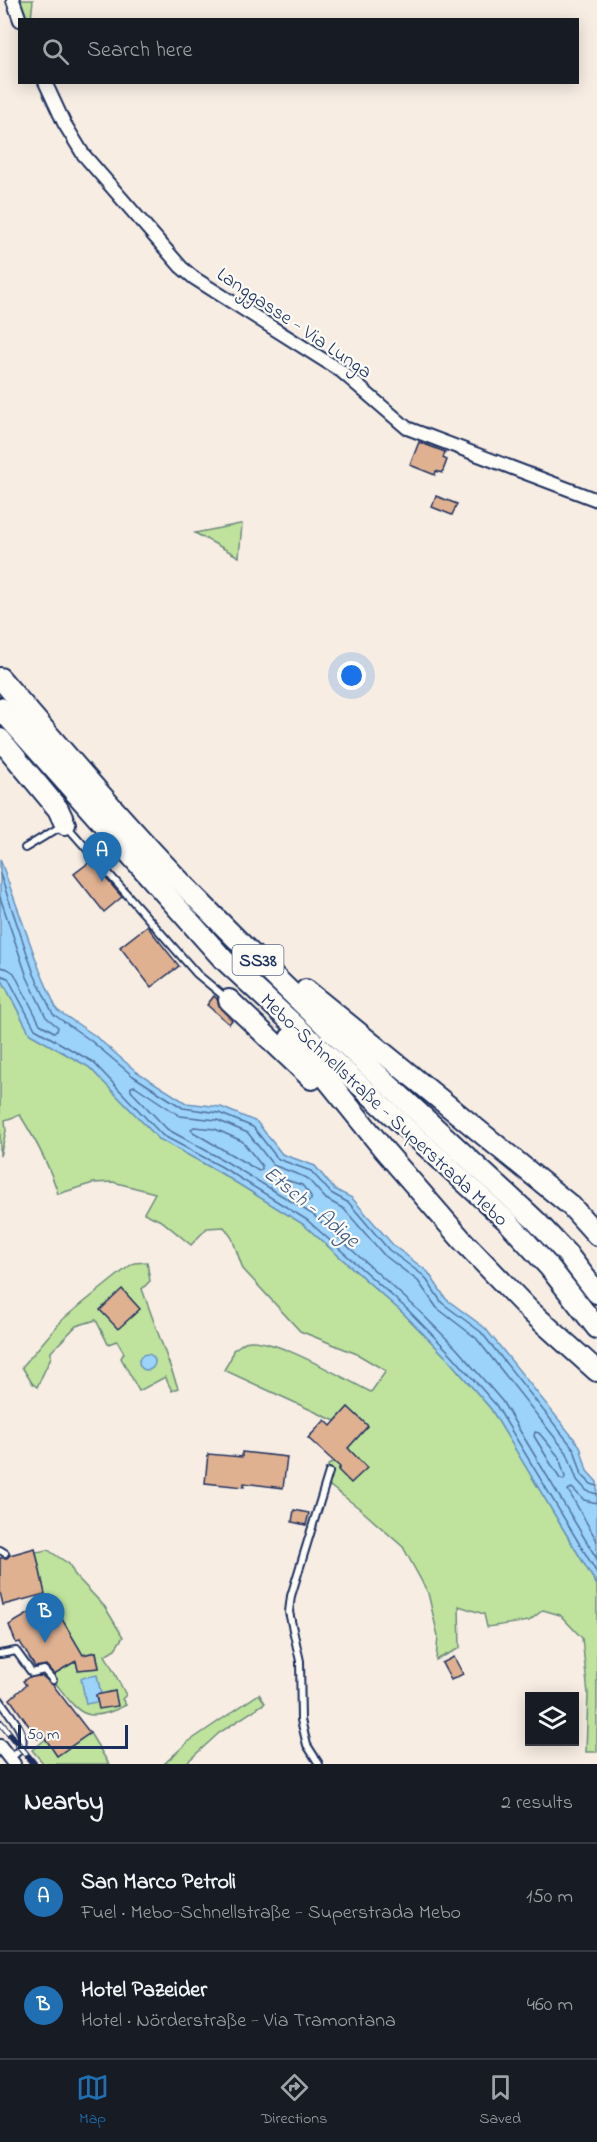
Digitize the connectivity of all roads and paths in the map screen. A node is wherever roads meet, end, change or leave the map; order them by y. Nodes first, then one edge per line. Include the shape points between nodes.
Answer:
1 (13, 0) edge
2 (19, 18) edge
3 (46, 84) edge
4 (597, 500) edge
5 (0, 678) edge
6 (0, 708) edge
7 (0, 739) edge
8 (65, 824) junction
9 (25, 848) dead end
10 (207, 909) junction
11 (223, 959) junction
12 (229, 1000) joint
13 (448, 1224) junction
14 (597, 1235) edge
15 (597, 1293) edge
16 (597, 1328) edge
17 (597, 1371) edge
18 (329, 1472) dead end
19 (0, 1654) edge
20 (53, 1680) dead end
21 (0, 1700) edge
22 (0, 1746) edge
23 (12, 1761) edge
24 (319, 1764) edge

1 - 2 street
3 - 4 street, Langgasse - Via Lunga via 83,154 194,278 340,371 407,428
5 - 10 highway, Mebo-Schnellstraße - Superstrada Mebo / SS38 via 142,841
6 - 11 highway, Mebo-Schnellstraße - Superstrada Mebo / SS38
7 - 8 highway via 58,809
8 - 9 lane
8 - 12 lane via 197,974
10 - 14 highway via 236,923 313,996 571,1206
10 - 15 highway, Mebo-Schnellstraße - Superstrada Mebo / SS38 via 536,1221
11 - 13 highway via 235,981 304,1052
11 - 16 highway, Mebo-Schnellstraße - Superstrada Mebo / SS38 via 508,1222
12 - 13 highway via 325,1091 431,1216
13 - 17 highway via 529,1310
18 - 24 lane via 289,1612 300,1661 301,1720 307,1744
19 - 20 lane via 16,1651 32,1673 44,1670
21 - 23 lane via 21,1733 21,1749
22 - 23 street

